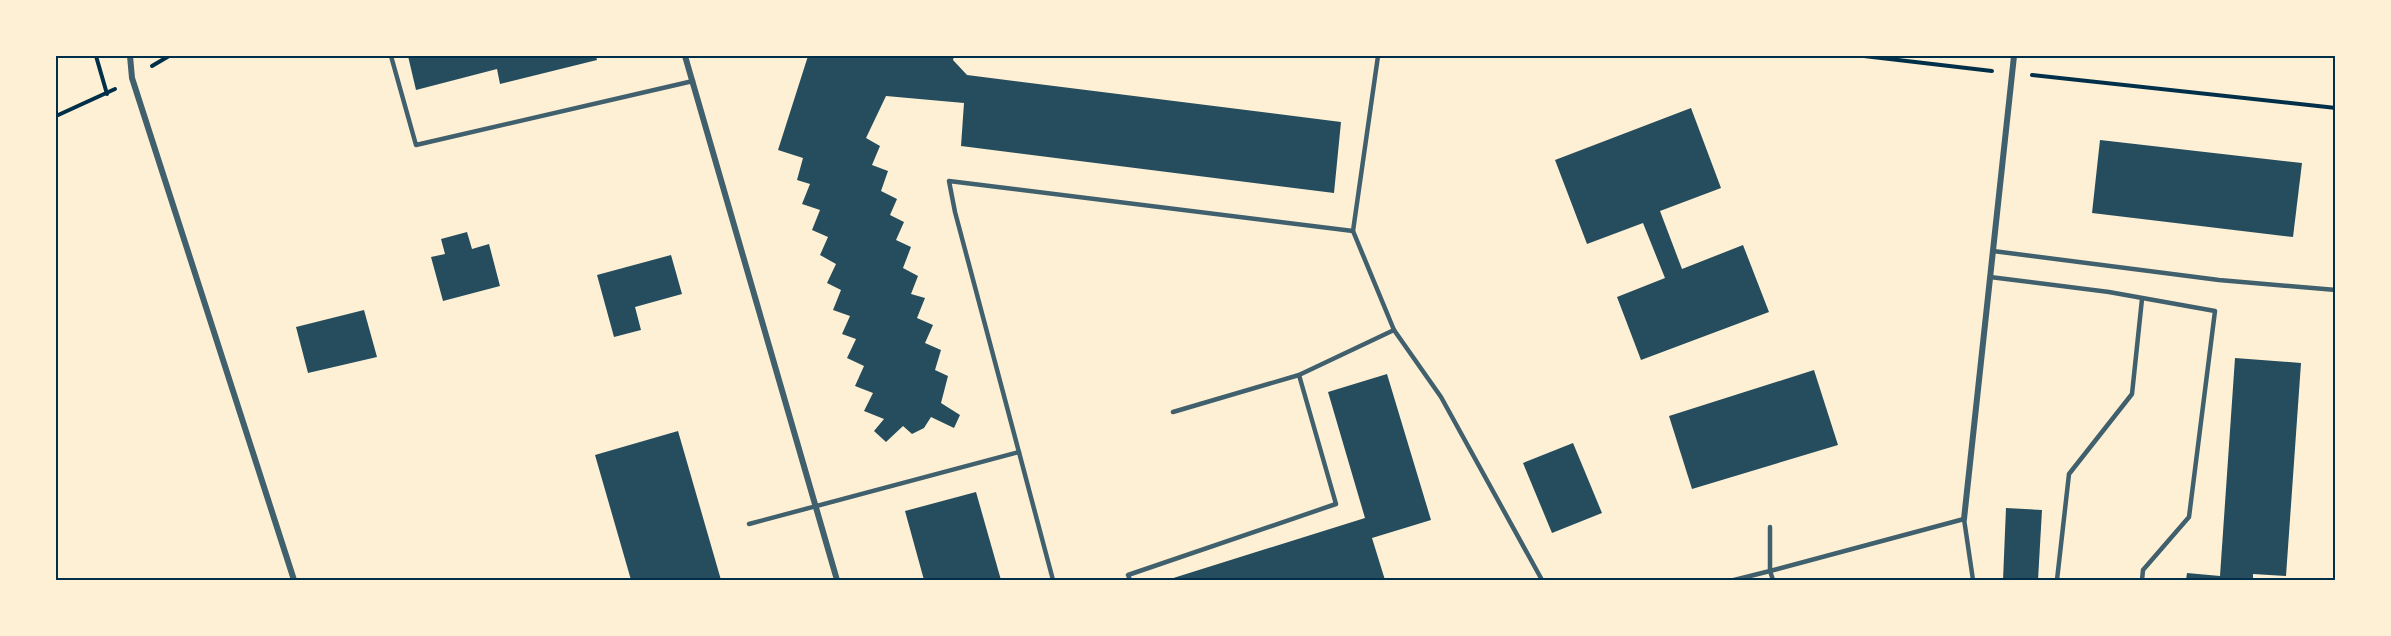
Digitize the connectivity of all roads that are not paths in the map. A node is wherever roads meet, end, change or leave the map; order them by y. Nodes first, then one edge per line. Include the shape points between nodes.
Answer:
1 (130, 56) edge
2 (391, 56) edge
3 (685, 56) edge
4 (1378, 56) edge
5 (2014, 56) edge
6 (693, 81) junction
7 (1353, 231) junction
8 (1993, 251) junction
9 (1990, 278) junction
10 (2336, 290) edge
11 (2142, 299) junction
12 (1394, 330) junction
13 (1299, 375) junction
14 (1173, 412) dead end
15 (1019, 452) junction
16 (815, 506) junction
17 (1964, 519) junction
18 (749, 524) dead end
19 (1770, 527) dead end
20 (1770, 571) junction
21 (294, 580) edge
22 (837, 580) edge
23 (1053, 580) edge
24 (1130, 580) edge
25 (1542, 580) edge
26 (1734, 580) edge
27 (1773, 580) edge
28 (1973, 580) edge
29 (2057, 580) edge
30 (2142, 580) edge

1 - 21 street via 132,78
2 - 6 lane via 416,145
3 - 6 street
4 - 7 lane
5 - 8 street
6 - 16 street
7 - 12 lane
7 - 15 lane via 949,181
8 - 9 street
8 - 10 lane via 2219,280
9 - 11 lane
9 - 17 street
11 - 29 lane via 2132,394 2069,474
11 - 30 lane via 2215,311 2189,516 2143,570
12 - 13 lane
12 - 25 lane via 1441,397
13 - 14 lane
13 - 24 lane via 1336,504 1128,575
15 - 16 lane
15 - 23 lane
16 - 18 lane
16 - 22 street
17 - 20 lane
17 - 28 lane
19 - 20 lane
20 - 26 lane
20 - 27 lane

